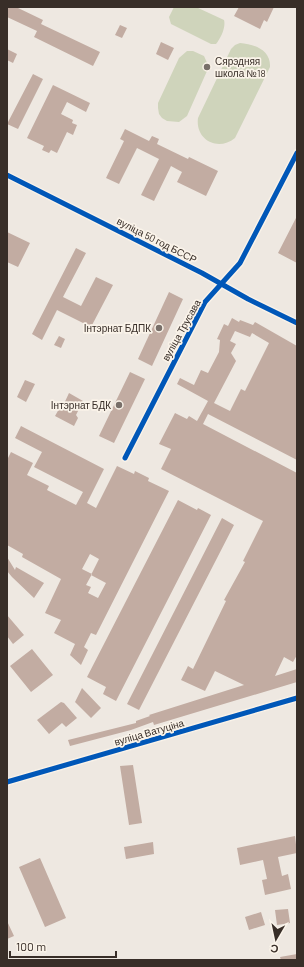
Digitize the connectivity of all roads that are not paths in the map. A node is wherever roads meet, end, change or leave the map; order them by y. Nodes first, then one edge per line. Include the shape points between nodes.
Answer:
1 (297, 153) edge
2 (7, 175) edge
3 (223, 284) junction
4 (297, 323) edge
5 (125, 458) dead end
6 (297, 698) edge
7 (7, 782) edge

1 - 3 street, вуліца Трусава via 240,263
2 - 3 street, вуліца 50 год БССР
3 - 4 street, вуліца 50 год БССР
3 - 5 street, вуліца Трусава via 205,302
6 - 7 street, вуліца Ватуціна

